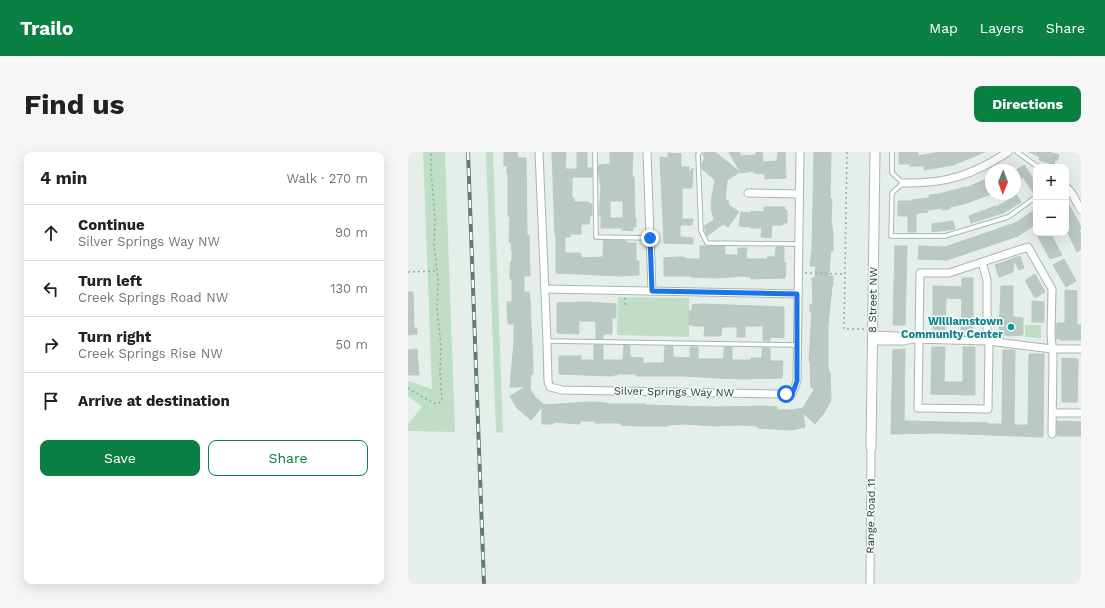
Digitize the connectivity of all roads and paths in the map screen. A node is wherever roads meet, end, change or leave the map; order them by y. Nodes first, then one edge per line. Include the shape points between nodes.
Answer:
1 (431, 152) edge
2 (539, 152) edge
3 (594, 152) edge
4 (647, 152) edge
5 (700, 152) edge
6 (800, 152) edge
7 (847, 152) edge
8 (875, 152) edge
9 (892, 152) edge
10 (1008, 152) edge
11 (1017, 152) edge
12 (1034, 164) edge
13 (903, 183) junction
14 (1069, 190) edge
15 (748, 193) dead end
16 (799, 194) junction
17 (1033, 199) edge
18 (1081, 210) edge
19 (650, 238) junction
20 (798, 244) junction
21 (982, 262) junction
22 (437, 271) junction
23 (408, 272) edge
24 (804, 273) dead end
25 (845, 274) junction
26 (545, 289) junction
27 (652, 291) junction
28 (797, 294) junction
29 (873, 335) junction
30 (915, 339) junction
31 (547, 341) junction
32 (988, 341) junction
33 (797, 345) junction
34 (1052, 349) junction
35 (1081, 349) edge
36 (408, 388) edge
37 (1053, 413) junction
38 (1081, 413) edge
39 (1052, 434) dead end
40 (871, 448) joint
41 (870, 584) edge

1 - 22 path
2 - 26 street, Silver Springs Way NW
3 - 19 lane via 596,238
4 - 19 street
5 - 20 lane via 700,231 708,243
6 - 16 street, Silver Springs Way NW
7 - 25 path
8 - 29 street, 8 Street NW
9 - 13 lane via 892,173
10 - 13 street via 974,171 947,180 925,184
11 - 12 lane
13 - 17 lane via 892,193 891,236 945,236 1008,217
14 - 18 street
15 - 16 street
16 - 20 street, Silver Springs Way NW
19 - 27 street
20 - 28 street, Silver Springs Way NW
21 - 30 street via 950,273 920,273
21 - 32 street via 987,280
21 - 34 street via 1028,247 1052,289
22 - 23 path
22 - 36 path via 442,401 433,403
24 - 25 path
25 - 29 path via 844,329
26 - 27 street
26 - 31 street, Silver Springs Way NW
27 - 28 street
28 - 33 street, Silver Springs Way NW
29 - 30 street
29 - 40 street, 8 Street NW
30 - 32 street
30 - 32 street via 918,408 988,409
31 - 33 lane
31 - 33 street, Silver Springs Way NW via 548,381 550,387 556,389 773,394 786,394 793,392 795,388
32 - 34 street
34 - 35 street
34 - 37 street
37 - 38 street
37 - 39 street
40 - 41 street, Range Road 11

